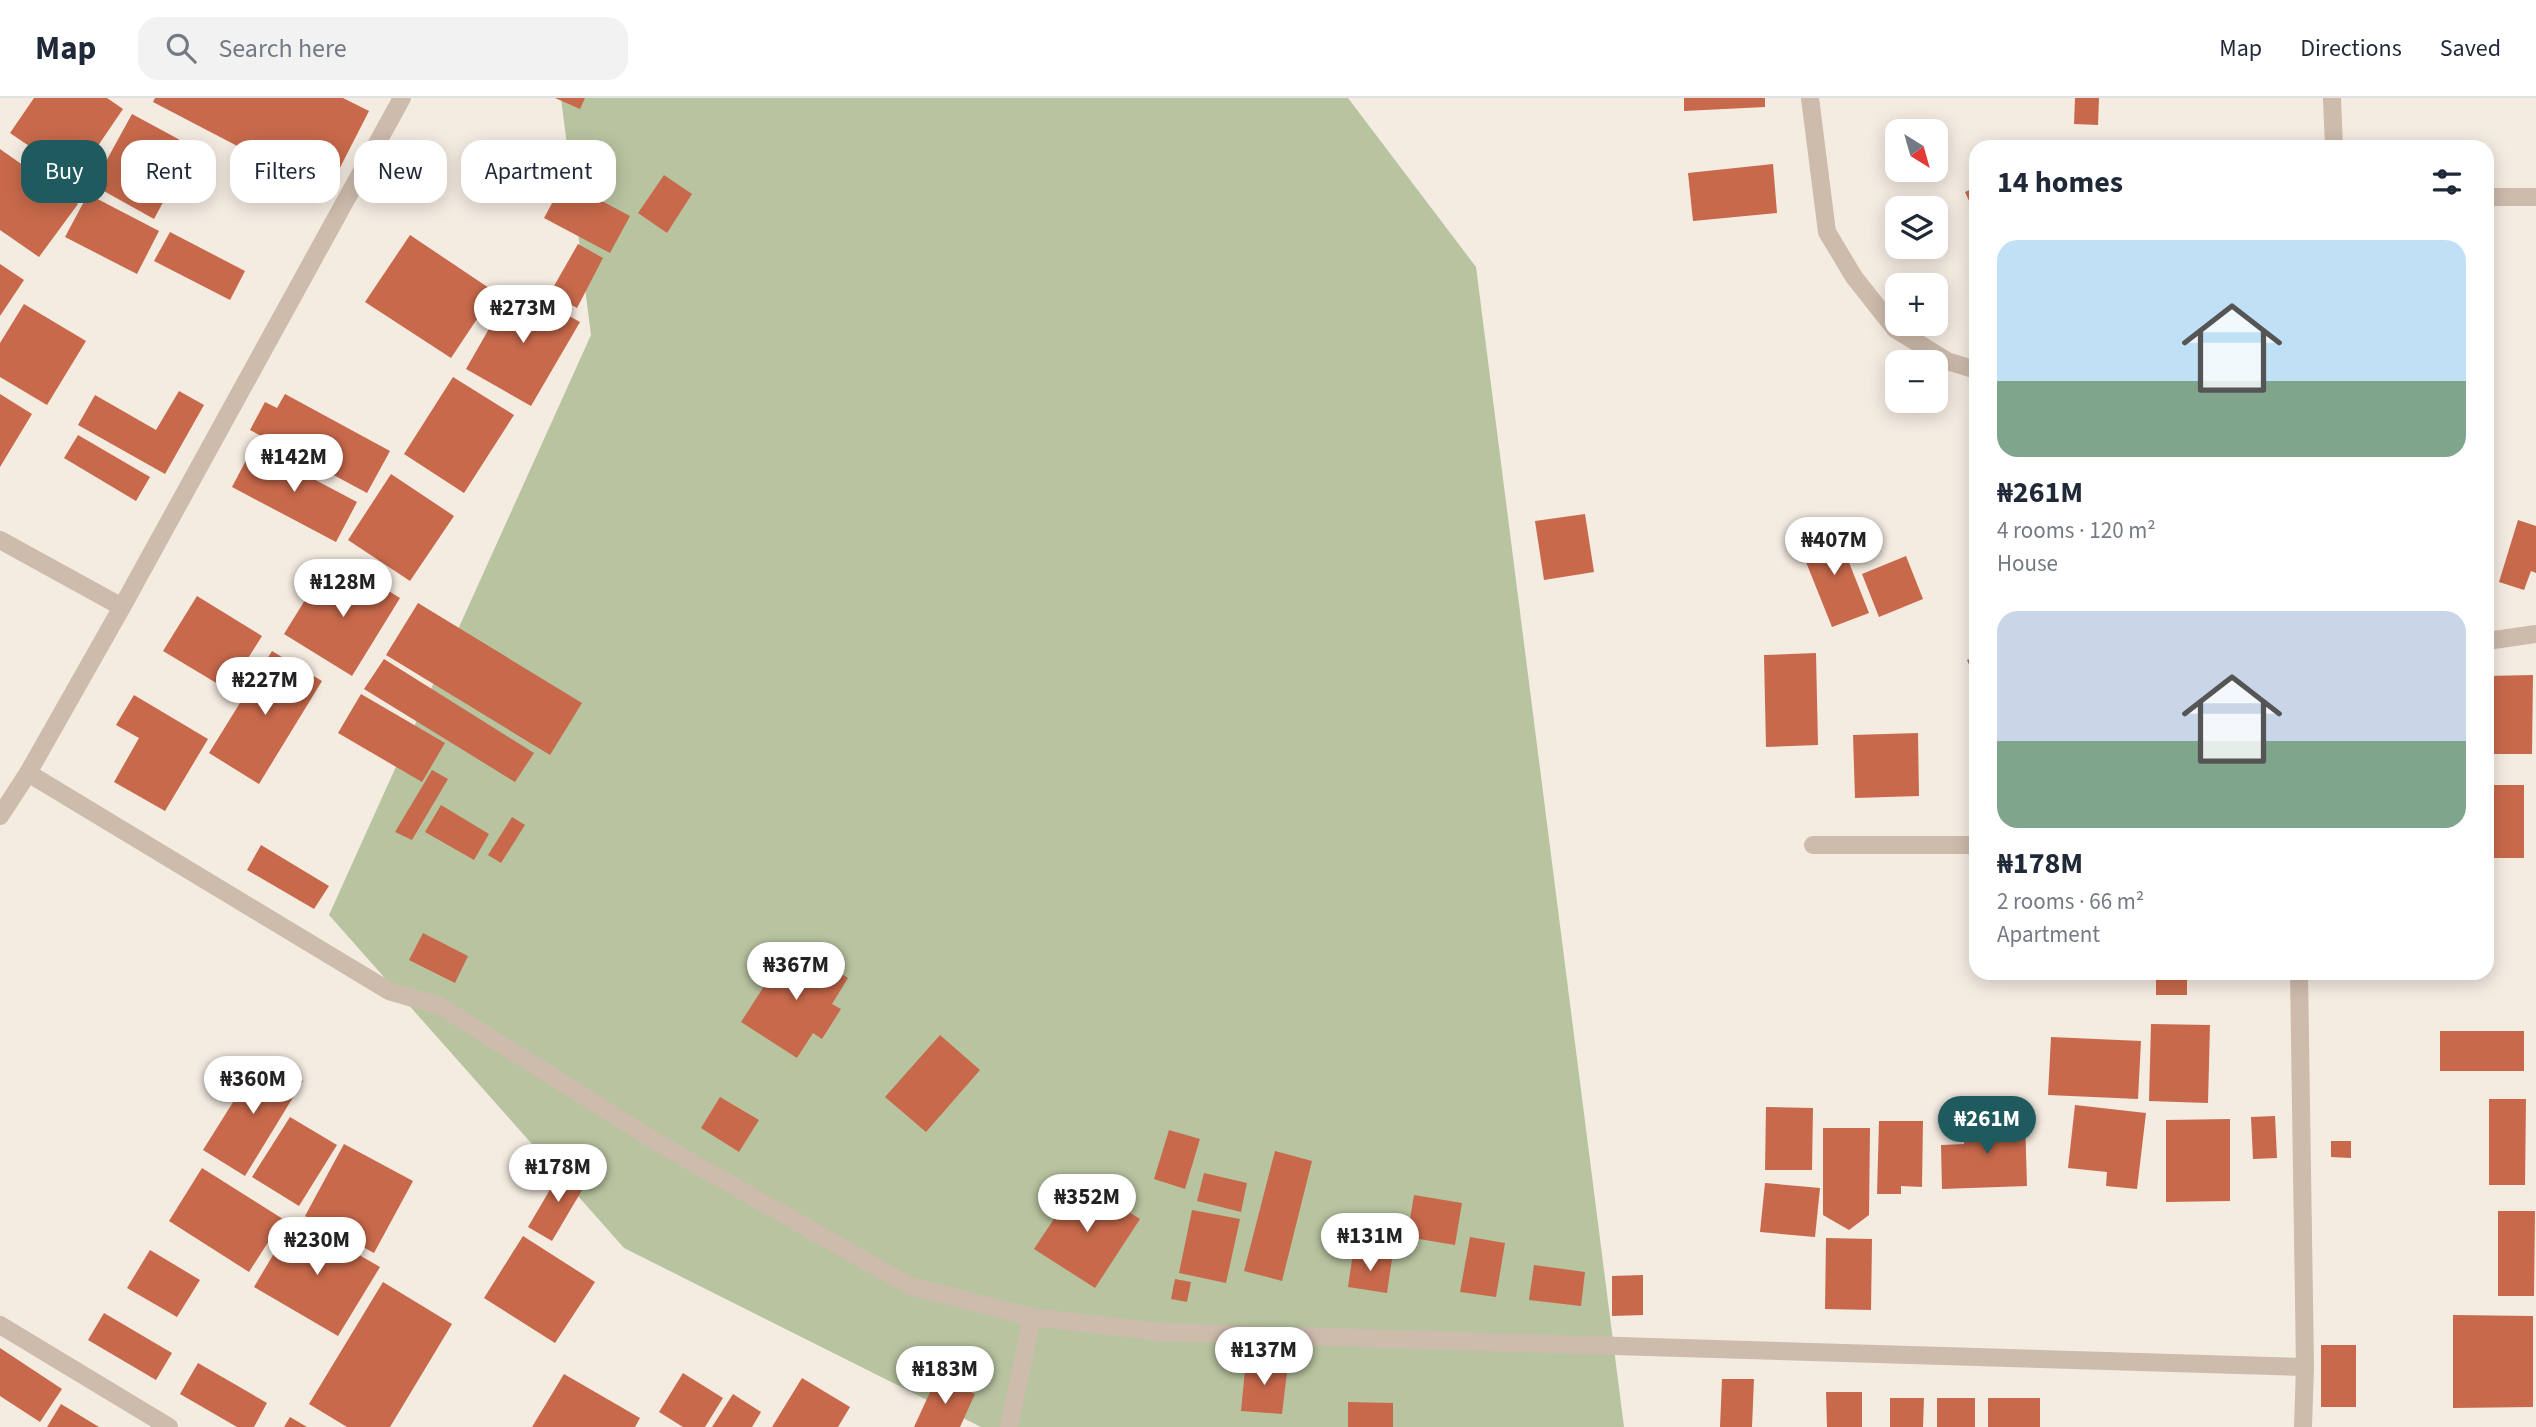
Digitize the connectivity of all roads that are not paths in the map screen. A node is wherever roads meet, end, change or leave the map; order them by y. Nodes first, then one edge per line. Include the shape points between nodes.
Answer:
1 (402, 98) edge
2 (1810, 98) edge
3 (2332, 98) edge
4 (2334, 140) edge
5 (2494, 197) edge
6 (2536, 197) edge
7 (1969, 368) edge
8 (0, 540) edge
9 (122, 607) junction
10 (2536, 634) edge
11 (2494, 640) edge
12 (28, 774) junction
13 (0, 816) edge
14 (1813, 845) dead end
15 (1969, 845) edge
16 (2299, 980) edge
17 (1032, 1317) junction
18 (0, 1325) edge
19 (2305, 1367) junction
20 (169, 1427) edge
21 (1009, 1427) edge
22 (2303, 1427) edge

1 - 9 street
2 - 7 street via 1827,232 1854,277 1895,328 1947,362
3 - 4 street
5 - 6 street
8 - 9 street
9 - 12 street
10 - 11 street
12 - 13 street
12 - 17 street via 389,990 440,1006 663,1146 910,1286
14 - 15 street
16 - 19 street
17 - 19 street via 1160,1332
17 - 21 street
18 - 20 street
19 - 22 street

